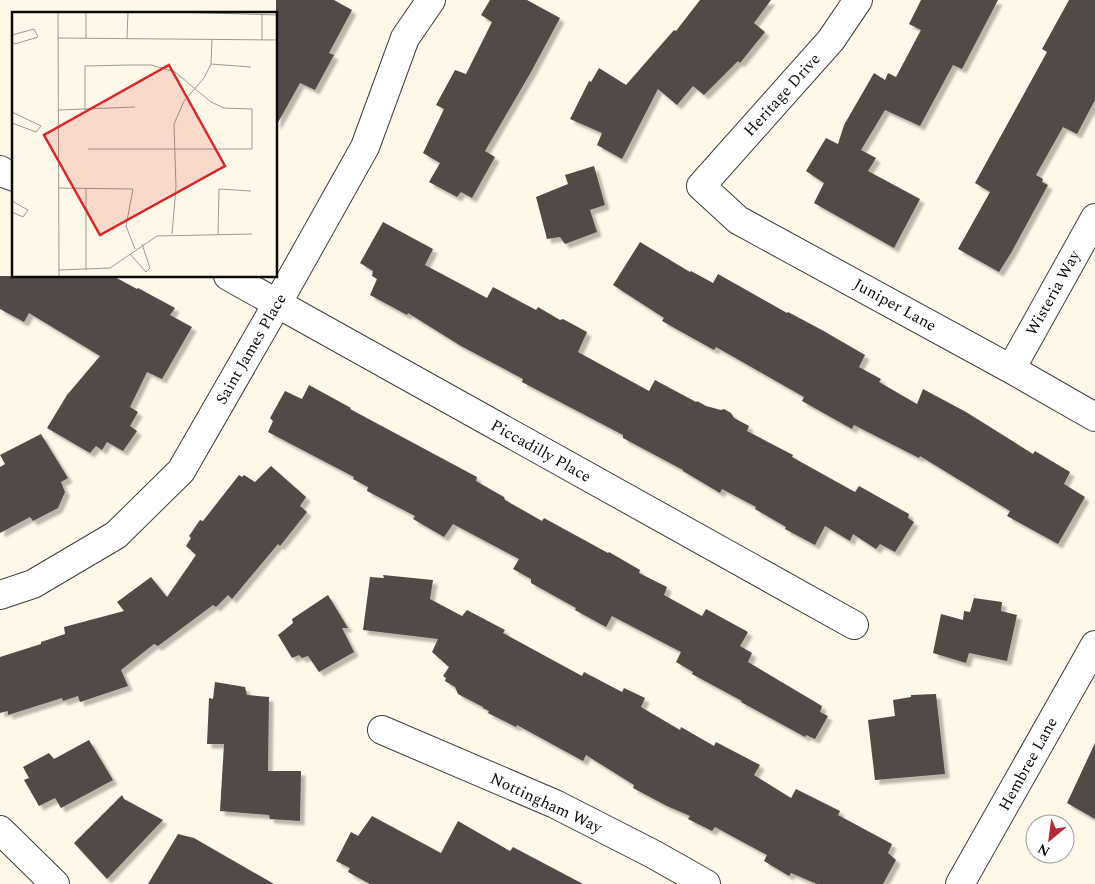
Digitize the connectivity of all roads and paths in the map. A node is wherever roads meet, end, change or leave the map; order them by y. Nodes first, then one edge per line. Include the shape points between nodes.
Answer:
1 (431, 0) edge
2 (858, 0) edge
3 (0, 170) edge
4 (12, 176) edge
5 (701, 186) joint
6 (1095, 218) edge
7 (232, 278) edge
8 (277, 304) junction
9 (1011, 368) junction
10 (1095, 417) edge
11 (0, 595) edge
12 (854, 625) dead end
13 (1095, 644) edge
14 (382, 730) dead end
15 (0, 830) edge
16 (56, 884) edge
17 (706, 884) edge
18 (960, 884) edge

1 - 8 street, Saint James Place via 405,38 365,147
2 - 5 street, Heritage Drive via 831,40
3 - 4 street
5 - 9 street, Juniper Lane via 738,220
6 - 9 street, Wisteria Way
7 - 8 street, Piccadilly Place
8 - 11 street, Saint James Place via 181,471 116,535 33,584
8 - 12 street, Piccadilly Place
9 - 10 street, Juniper Lane
13 - 18 street, Hembree Lane
14 - 17 street, Nottingham Way via 555,804
15 - 16 street

